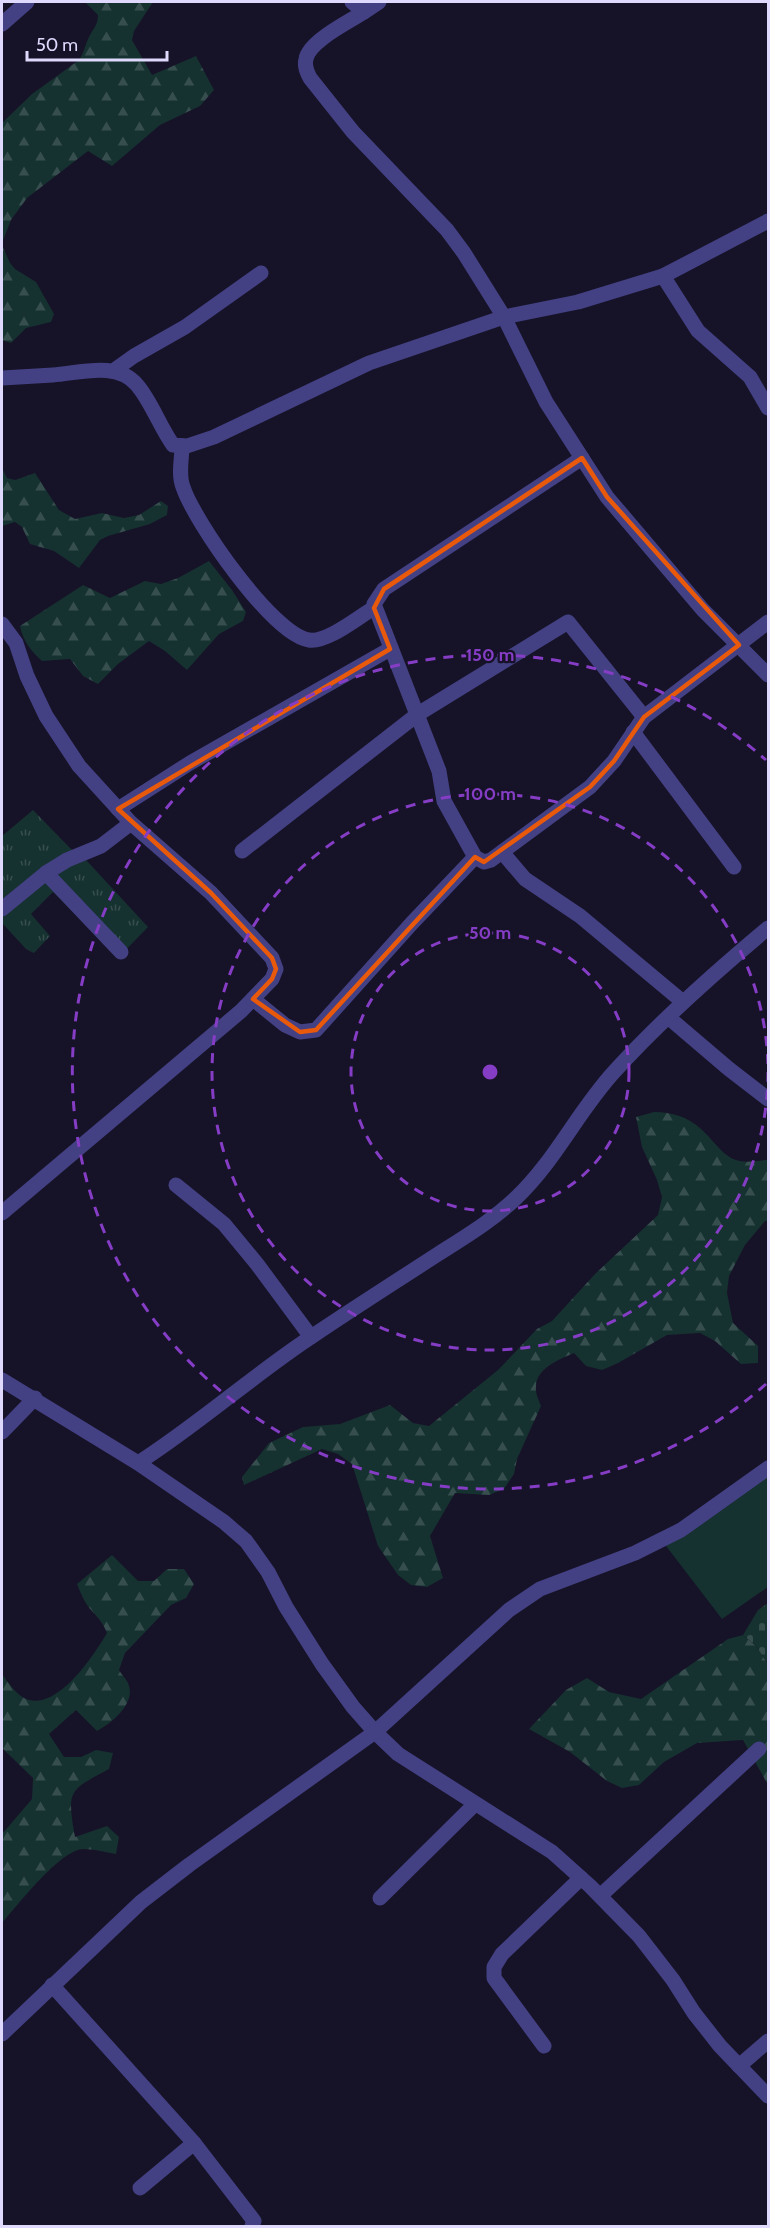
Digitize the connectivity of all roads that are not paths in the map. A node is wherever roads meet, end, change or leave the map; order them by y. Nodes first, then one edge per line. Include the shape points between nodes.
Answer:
1 (27, 2) edge
2 (379, 2) edge
3 (358, 7) edge
4 (2, 24) edge
5 (768, 221) edge
6 (261, 273) dead end
7 (663, 276) junction
8 (504, 317) junction
9 (114, 371) junction
10 (2, 378) edge
11 (768, 408) edge
12 (182, 446) junction
13 (582, 458) junction
14 (374, 608) junction
15 (768, 622) edge
16 (2, 624) edge
17 (739, 645) junction
18 (390, 649) junction
19 (768, 675) edge
20 (418, 714) junction
21 (644, 717) junction
22 (633, 732) junction
23 (118, 809) junction
24 (131, 823) junction
25 (242, 851) dead end
26 (502, 852) junction
27 (475, 857) junction
28 (734, 867) dead end
29 (45, 873) junction
30 (2, 909) edge
31 (768, 928) edge
32 (121, 952) dead end
33 (253, 999) junction
34 (683, 1002) junction
35 (668, 1017) junction
36 (768, 1099) edge
37 (176, 1185) dead end
38 (2, 1213) edge
39 (311, 1336) junction
40 (2, 1380) edge
41 (35, 1398) junction
42 (2, 1432) edge
43 (138, 1463) junction
44 (768, 1468) edge
45 (375, 1732) junction
46 (759, 1749) dead end
47 (475, 1804) junction
48 (581, 1878) junction
49 (600, 1896) junction
50 (380, 1898) dead end
51 (52, 1985) junction
52 (2, 2034) edge
53 (768, 2041) edge
54 (544, 2046) dead end
55 (739, 2066) junction
56 (768, 2096) edge
57 (194, 2143) junction
58 (140, 2188) dead end
59 (252, 2226) edge

1 - 4 street
2 - 3 street
3 - 8 street via 309,51 306,68 310,78 353,132 447,230
5 - 7 street
6 - 9 street
7 - 8 street via 578,302
7 - 11 street via 698,331 750,377
8 - 12 street via 369,363 214,437
8 - 13 street via 546,402
9 - 10 street
9 - 12 street via 135,383 169,440
12 - 14 street via 182,485 196,517 271,614 308,640 323,639
13 - 14 street via 384,589
13 - 17 street via 607,498 695,601
14 - 18 street
15 - 17 street
16 - 23 street via 16,643 27,676 53,726 79,766
17 - 19 street
17 - 21 street
18 - 20 street
18 - 23 street via 190,763
20 - 21 street via 568,622
20 - 25 street
20 - 27 street via 439,771 444,801
21 - 22 street
22 - 26 street via 590,787
22 - 28 street
23 - 24 street
24 - 29 street via 101,846
24 - 33 street via 211,893 272,958 276,969 272,979
26 - 27 street via 484,862
26 - 34 street via 525,879 580,916
27 - 33 street via 316,1030 300,1032 285,1025
29 - 30 street
29 - 32 street
31 - 34 street
33 - 38 street
34 - 35 street
35 - 36 street
35 - 39 street via 612,1074 537,1178 515,1199 490,1221
37 - 39 street via 224,1224
39 - 43 street
40 - 41 street
41 - 42 street
41 - 43 street
43 - 45 street via 246,1541 322,1664
44 - 45 street via 681,1530 635,1553 540,1589 472,1641
45 - 47 street via 398,1754
45 - 51 street via 149,1896
46 - 49 street
47 - 48 street via 552,1852
47 - 50 street
48 - 49 street
48 - 54 street via 502,1954 494,1967 494,1978
49 - 55 street via 639,1936 694,2013
51 - 52 street
51 - 57 street
53 - 55 street
55 - 56 street
57 - 58 street
57 - 59 street via 249,2213 254,2221

